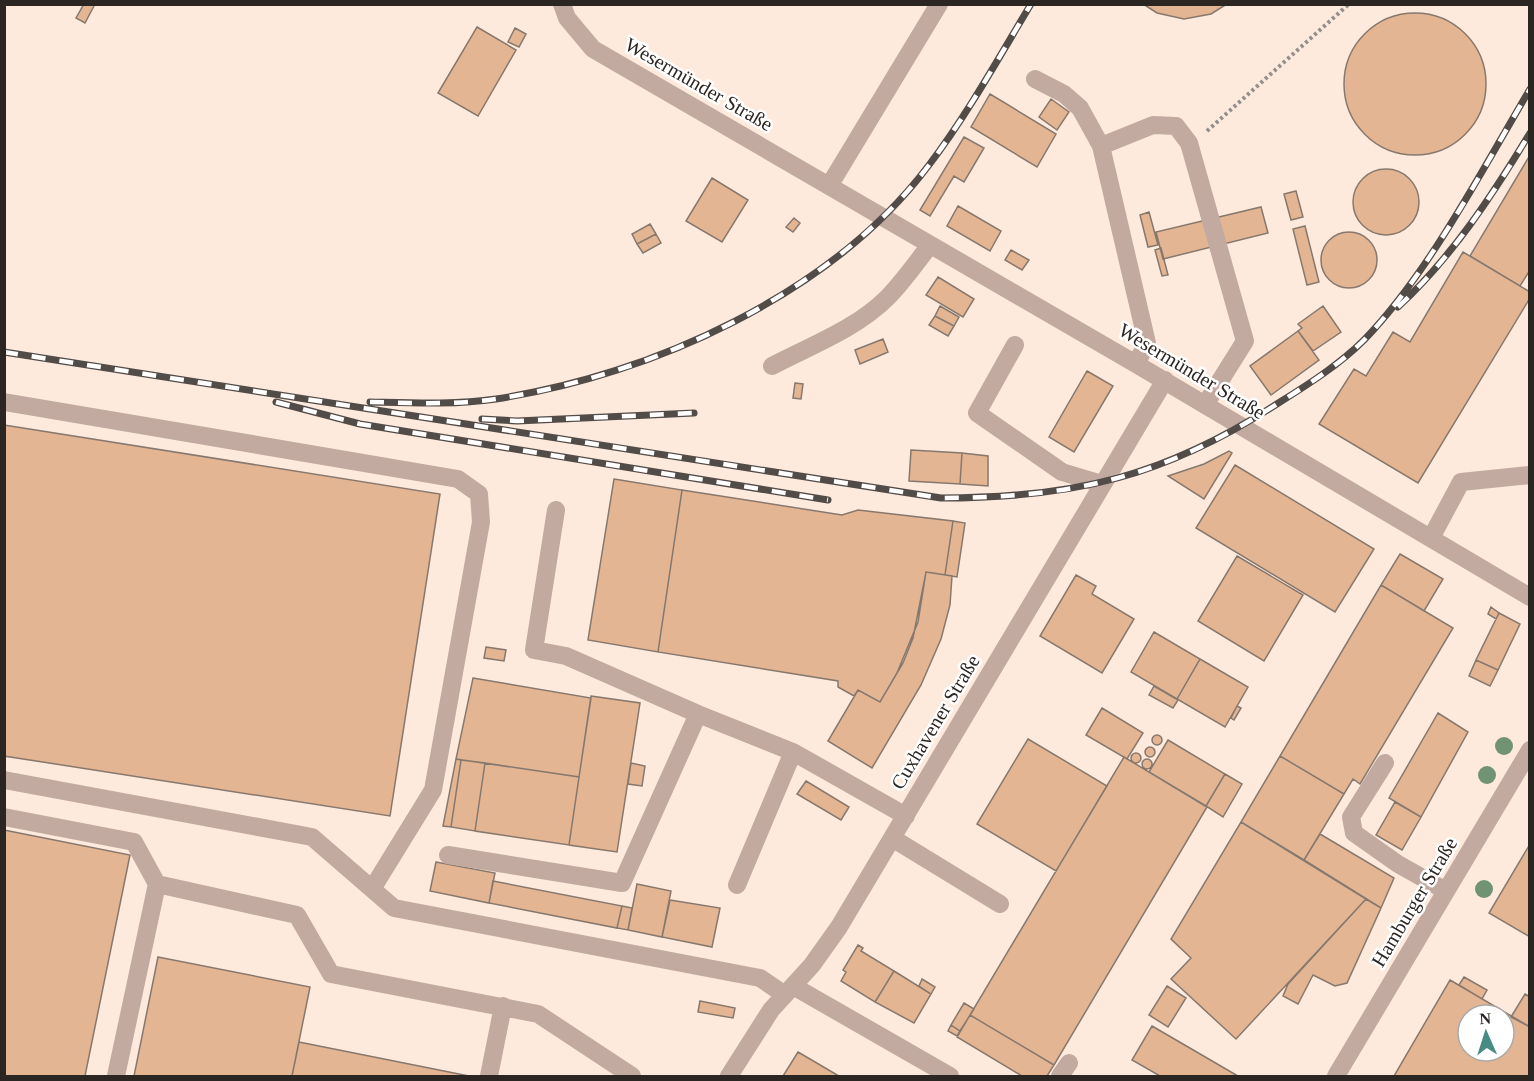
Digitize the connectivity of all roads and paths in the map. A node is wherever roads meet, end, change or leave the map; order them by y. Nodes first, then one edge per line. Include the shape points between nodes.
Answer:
1 (562, 4) edge
2 (939, 4) edge
3 (1349, 4) edge
4 (1035, 79) dead end
5 (1189, 143) junction
6 (1101, 146) junction
7 (829, 186) junction
8 (930, 245) junction
9 (1015, 345) dead end
10 (1136, 364) junction
11 (772, 366) dead end
12 (1165, 381) junction
13 (4, 402) edge
14 (1205, 405) junction
15 (1530, 475) edge
16 (1102, 484) junction
17 (556, 510) dead end
18 (1431, 538) junction
19 (1530, 597) edge
20 (698, 714) junction
21 (1530, 750) edge
22 (793, 752) junction
23 (1385, 763) dead end
24 (4, 780) edge
25 (906, 816) junction
26 (4, 817) edge
27 (892, 838) junction
28 (448, 855) dead end
29 (157, 884) junction
30 (737, 885) dead end
31 (372, 889) junction
32 (1446, 891) junction
33 (1000, 904) dead end
34 (789, 991) junction
35 (502, 1006) junction
36 (116, 1077) edge
37 (489, 1077) edge
38 (632, 1077) edge
39 (729, 1077) edge
40 (950, 1077) edge
41 (1336, 1077) edge

1 - 7 street, Wesermünder Straße via 567,18 592,49
2 - 7 street
3 - 5 path via 1217,124
4 - 6 street via 1064,94 1080,108
5 - 6 street via 1176,126 1153,125
5 - 14 street via 1245,341
6 - 10 street via 1147,344
7 - 8 street, Wesermünder Straße
8 - 10 street, Wesermünder Straße
8 - 11 street via 871,312
9 - 16 street via 977,412 1062,472
10 - 12 street, Wesermünder Straße
12 - 14 street, Wesermünder Straße
12 - 16 street, Cuxhavener Straße
13 - 31 street via 458,479 479,494 482,522 433,790
14 - 18 street, Wesermünder Straße
15 - 18 street via 1461,482
16 - 25 street, Cuxhavener Straße
17 - 20 street via 534,650 566,656
18 - 19 street, Wesermünder Straße
20 - 22 street
20 - 28 street via 621,883
21 - 32 street, Hamburger Straße
22 - 25 street
22 - 30 street
23 - 32 street via 1352,817 1354,834
24 - 31 street via 312,837
25 - 27 street, Cuxhavener Straße
26 - 29 street via 134,842
27 - 33 street
27 - 34 street, Cuxhavener Straße via 839,927
29 - 35 street via 297,915 331,974
29 - 36 street
31 - 34 street via 394,908 760,978
32 - 41 street, Hamburger Straße
34 - 39 street, Cuxhavener Straße via 771,1010
34 - 40 street
35 - 37 street
35 - 38 street via 538,1014

